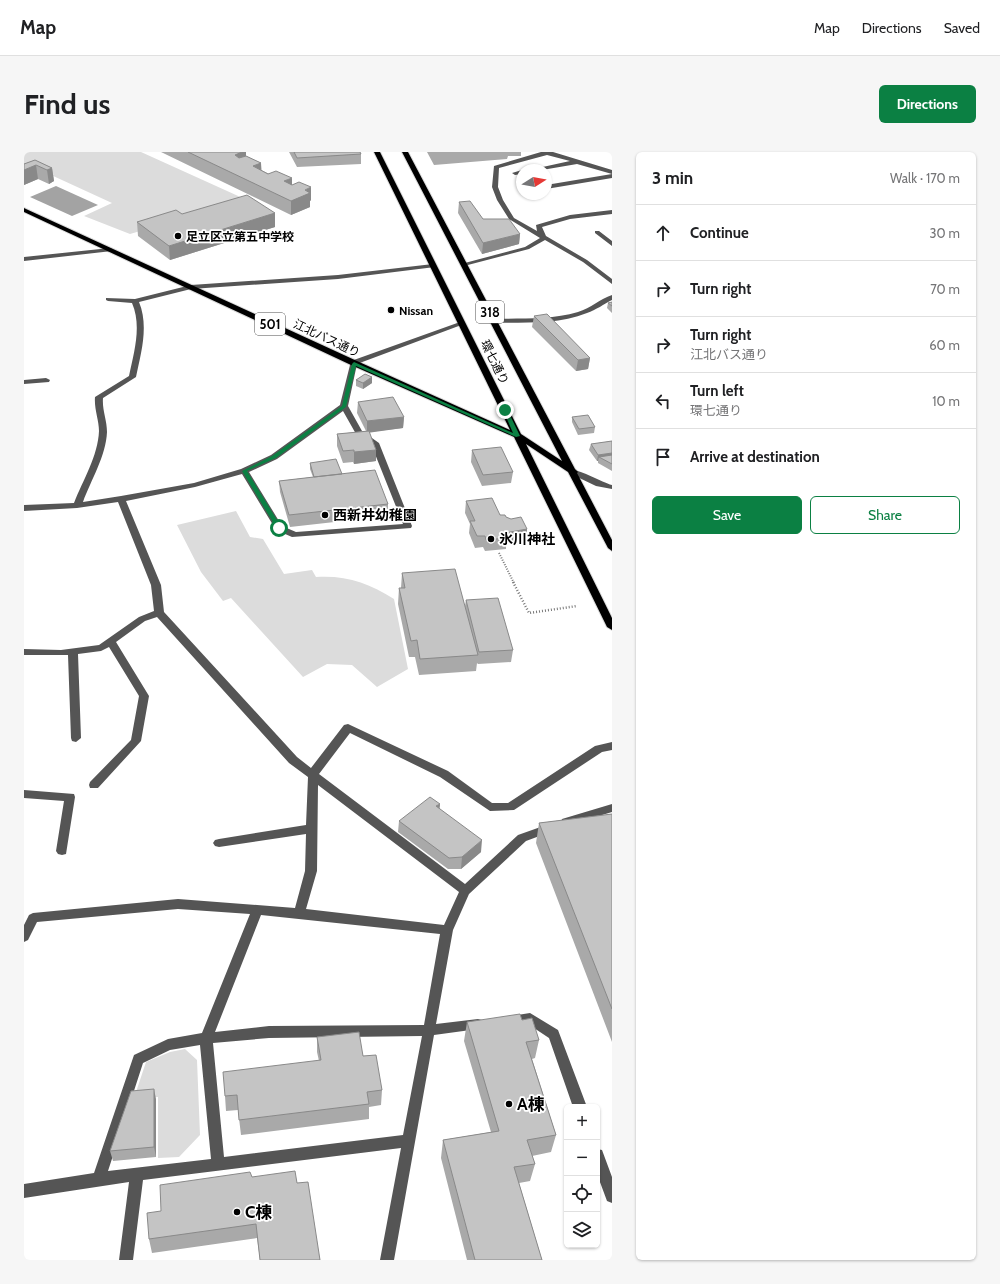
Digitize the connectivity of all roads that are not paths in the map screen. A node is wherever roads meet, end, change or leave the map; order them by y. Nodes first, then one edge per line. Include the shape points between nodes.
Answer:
1 (377, 152) edge
2 (405, 152) edge
3 (548, 152) edge
4 (578, 162) junction
5 (552, 167) edge
6 (612, 172) edge
7 (612, 176) edge
8 (552, 186) edge
9 (24, 210) edge
10 (612, 212) edge
11 (597, 232) dead end
12 (544, 238) junction
13 (612, 244) edge
14 (110, 250) junction
15 (24, 259) edge
16 (464, 264) junction
17 (433, 266) junction
18 (612, 282) edge
19 (191, 287) junction
20 (612, 297) edge
21 (108, 299) dead end
22 (135, 301) junction
23 (494, 321) junction
24 (462, 323) junction
25 (354, 364) junction
26 (46, 380) dead end
27 (24, 382) edge
28 (344, 406) junction
29 (518, 436) junction
30 (244, 471) junction
31 (574, 472) junction
32 (612, 487) edge
33 (121, 499) junction
34 (77, 505) junction
35 (24, 508) edge
36 (612, 548) edge
37 (159, 613) junction
38 (612, 627) edge
39 (111, 642) junction
40 (24, 652) edge
41 (73, 652) junction
42 (76, 738) dead end
43 (612, 746) edge
44 (313, 774) junction
45 (94, 785) dead end
46 (24, 794) edge
47 (612, 808) edge
48 (312, 829) junction
49 (219, 843) dead end
50 (62, 851) dead end
51 (465, 891) junction
52 (257, 911) junction
53 (299, 913) junction
54 (447, 930) junction
55 (24, 937) edge
56 (428, 1030) junction
57 (206, 1038) junction
58 (579, 1104) edge
59 (408, 1141) junction
60 (600, 1163) edge
61 (218, 1164) junction
62 (138, 1175) junction
63 (99, 1179) junction
64 (24, 1191) edge
65 (612, 1196) edge
66 (126, 1260) edge
67 (387, 1260) edge

1 - 17 main road, 環七通り / 318
2 - 16 main road, 環七通り / 318
3 - 4 street
3 - 12 street via 496,167 495,188 512,219
4 - 5 street
4 - 6 street
7 - 8 street
9 - 14 main road, 江北バス通り / 501
10 - 12 street via 570,217 538,226
11 - 13 street
12 - 16 street via 527,248
12 - 18 street via 585,261
14 - 15 street
14 - 19 main road, 江北バス通り / 501
16 - 23 main road, 環七通り / 318
17 - 19 street via 338,277
17 - 24 main road, 環七通り / 318
19 - 22 street
19 - 25 main road, 江北バス通り / 501
20 - 23 street via 583,313 572,316
21 - 22 street
22 - 34 street via 138,307 140,342 132,377 100,397 98,407 103,431 99,449
23 - 31 main road, 環七通り / 318
24 - 25 street
24 - 29 main road, 環七通り / 318
25 - 28 street
25 - 29 main road, 江北バス通り / 501
26 - 27 street
28 - 30 street via 274,457
28 - 30 street via 359,432 375,443 408,526 295,534 279,528
29 - 31 main road, 江北バス通り / 501
29 - 38 main road, 環七通り / 318
30 - 33 street via 195,485
31 - 32 street
31 - 36 main road, 環七通り / 318
33 - 34 street
33 - 37 street via 156,585
34 - 35 street
37 - 39 street via 142,619
37 - 44 street via 293,760
39 - 41 street via 101,648
39 - 45 street via 144,696 136,741
40 - 41 street
41 - 42 street
43 - 44 street via 599,749 510,806 490,807 444,774 348,728
44 - 48 street
44 - 51 street
46 - 50 street via 70,797
47 - 51 street via 522,838
48 - 49 street
48 - 53 street via 311,871
51 - 54 street
52 - 53 street
52 - 55 street via 178,904 33,918
52 - 57 street
53 - 54 street
54 - 56 street
56 - 57 street via 269,1032
56 - 58 street via 530,1018 554,1034
56 - 59 street
57 - 61 street
57 - 63 street via 168,1045 138,1059
59 - 61 street
59 - 67 street
60 - 65 street
61 - 62 street
62 - 63 street
62 - 66 street
63 - 64 street

